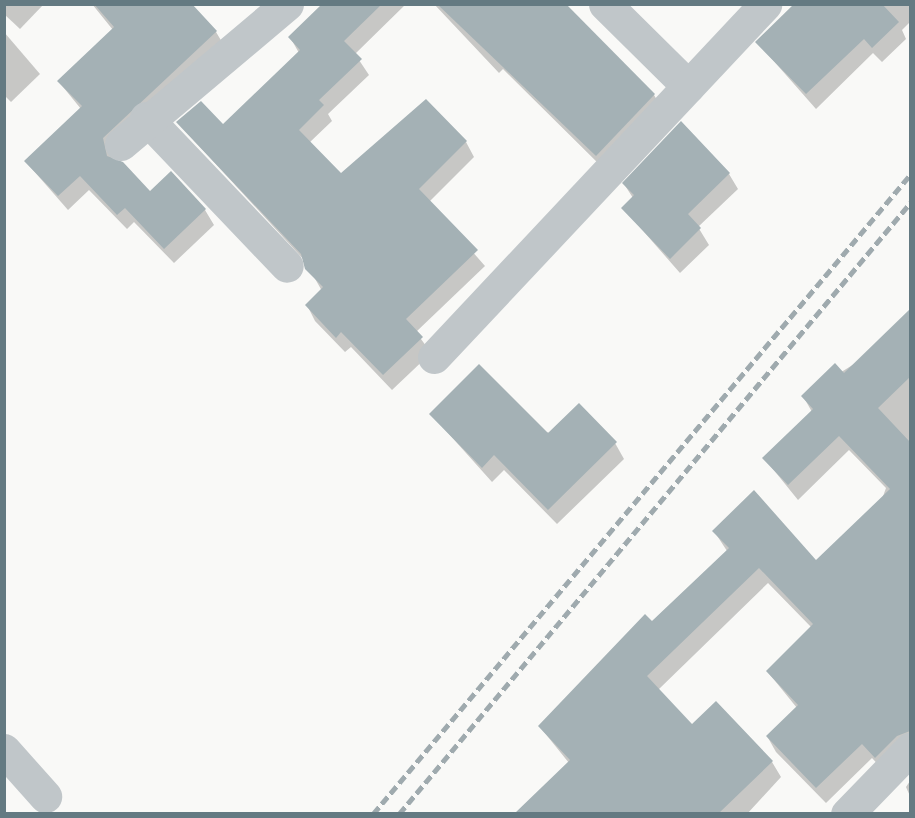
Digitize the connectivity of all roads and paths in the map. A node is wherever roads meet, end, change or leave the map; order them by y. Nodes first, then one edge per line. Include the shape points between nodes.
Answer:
1 (605, 4) edge
2 (765, 4) edge
3 (269, 10) edge
4 (688, 86) junction
5 (146, 118) junction
6 (121, 144) dead end
7 (287, 266) dead end
8 (434, 357) dead end
9 (910, 749) edge
10 (4, 750) edge
11 (45, 796) dead end
12 (847, 813) edge

1 - 4 street
2 - 4 street
3 - 5 street
4 - 8 street
5 - 6 street
5 - 7 street
9 - 12 street
10 - 11 street

